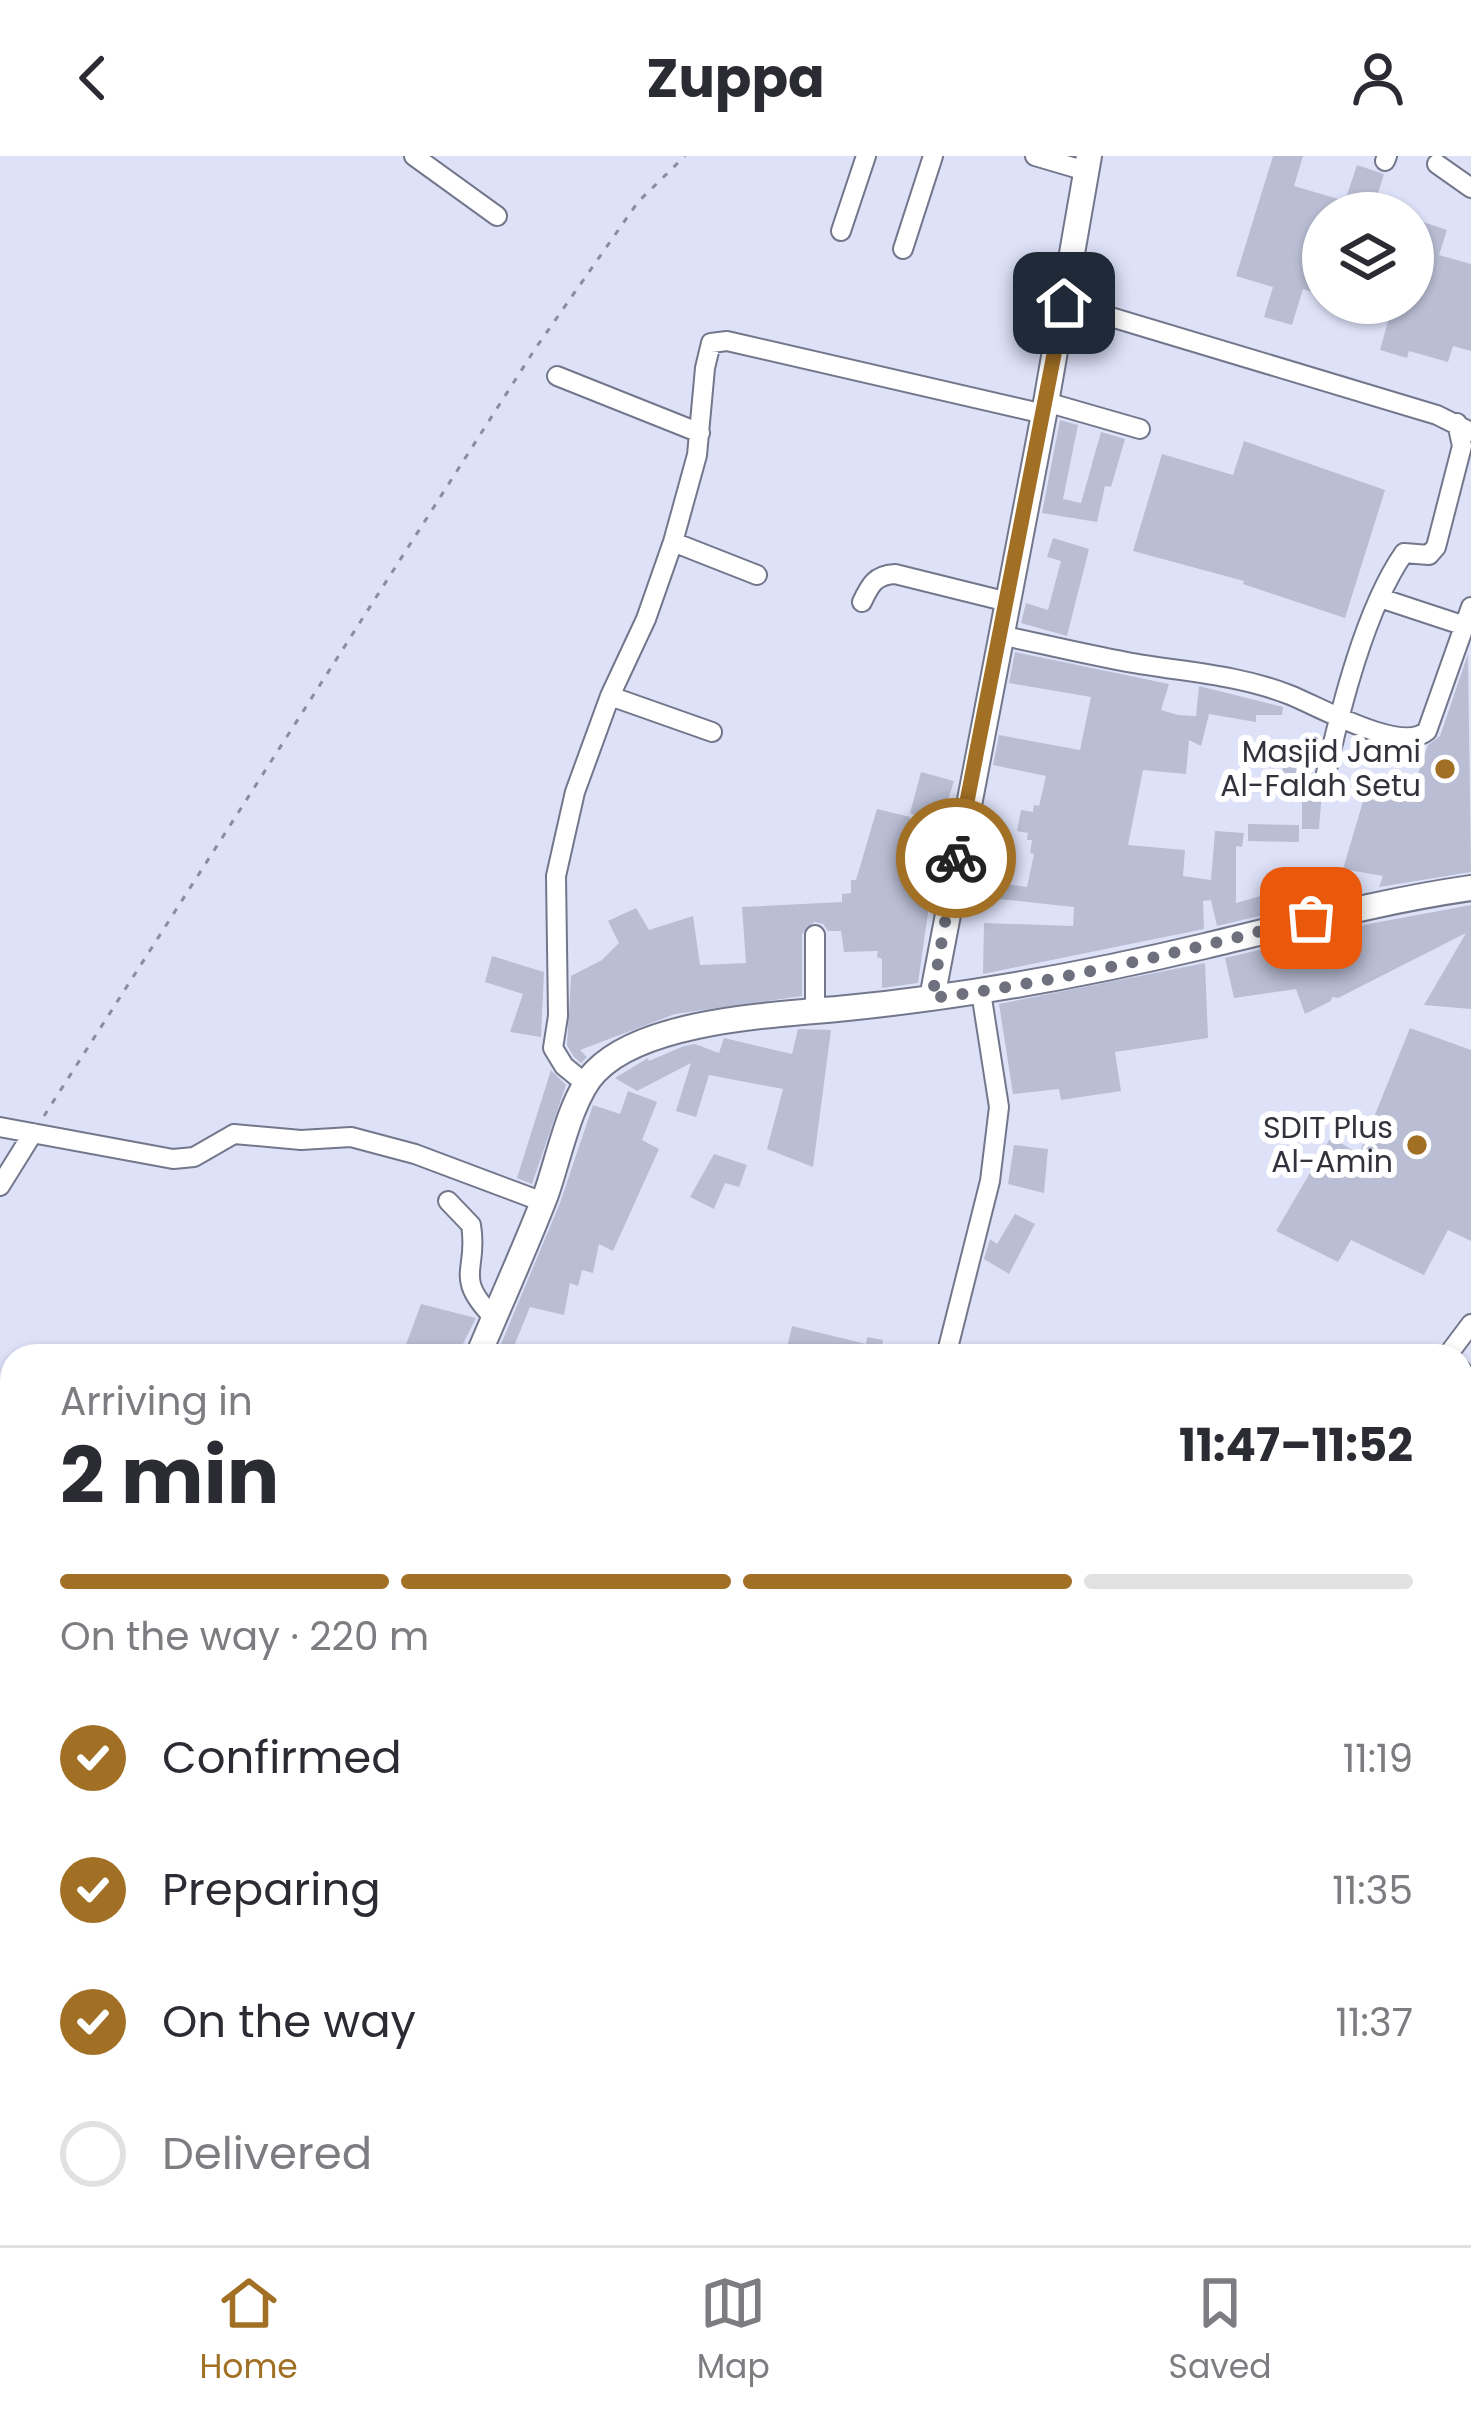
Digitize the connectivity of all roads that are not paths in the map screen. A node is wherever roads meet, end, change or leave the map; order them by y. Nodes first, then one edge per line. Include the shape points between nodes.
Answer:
1 (414, 156) edge
2 (866, 156) edge
3 (933, 156) edge
4 (1035, 156) edge
5 (1088, 163) edge
6 (1436, 164) dead end
7 (1471, 188) edge
8 (497, 215) dead end
9 (842, 231) dead end
10 (903, 249) dead end
11 (1064, 303) junction
12 (557, 376) dead end
13 (1045, 408) junction
14 (1464, 427) edge
15 (1140, 430) dead end
16 (700, 433) junction
17 (673, 542) junction
18 (757, 575) dead end
19 (1380, 598) junction
20 (862, 602) dead end
21 (1008, 602) junction
22 (1468, 616) edge
23 (1000, 635) junction
24 (610, 696) junction
25 (1340, 714) junction
26 (712, 732) dead end
27 (1325, 778) dead end
28 (1471, 888) edge
29 (815, 935) dead end
30 (981, 992) junction
31 (932, 998) junction
32 (814, 1010) junction
33 (586, 1084) junction
34 (0, 1126) edge
35 (33, 1133) junction
36 (0, 1186) edge
37 (448, 1201) dead end
38 (543, 1202) junction
39 (494, 1318) junction
40 (483, 1344) edge
41 (949, 1344) edge

1 - 8 street
2 - 9 street
3 - 10 street
4 - 5 street
5 - 11 main road
6 - 7 street
11 - 13 main road
11 - 14 street
12 - 16 street
13 - 15 street
13 - 16 street via 718,340 705,368
13 - 21 main road
14 - 19 street via 1434,551 1405,553
16 - 17 street
17 - 18 street
17 - 24 street
19 - 22 street
19 - 25 street
20 - 21 street via 871,583 895,574
21 - 23 main road
22 - 25 street via 1425,735 1378,734
23 - 25 street via 1235,678
23 - 31 main road
24 - 26 street
24 - 33 street via 556,876 553,1048
25 - 27 street
28 - 30 main road
29 - 32 street
30 - 31 main road
30 - 41 street via 999,1107 990,1180
31 - 32 main road
32 - 33 main road via 692,1027 609,1061
33 - 38 main road
34 - 35 street
35 - 36 street
35 - 38 street via 173,1159 234,1133 351,1137
37 - 39 street via 471,1225 468,1280
38 - 39 main road
39 - 40 main road

